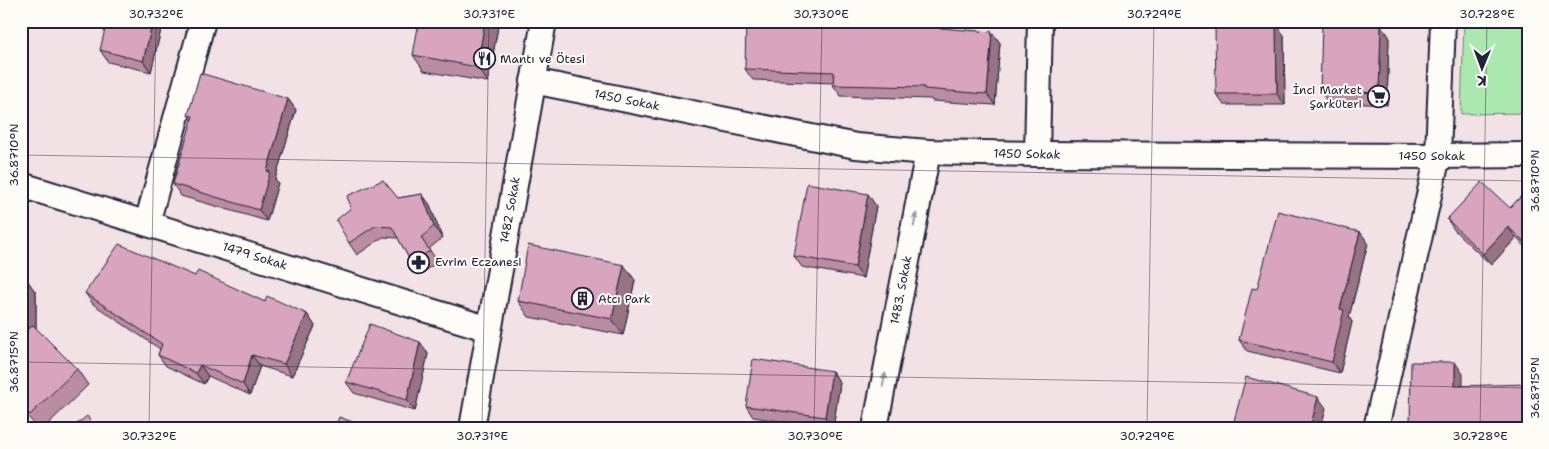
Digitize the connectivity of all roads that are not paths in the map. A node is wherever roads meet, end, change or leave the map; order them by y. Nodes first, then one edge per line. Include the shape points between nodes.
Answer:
1 (203, 21) edge
2 (544, 21) edge
3 (1040, 21) edge
4 (1443, 21) edge
5 (533, 81) junction
6 (928, 152) junction
7 (1037, 154) junction
8 (1528, 155) edge
9 (1438, 156) junction
10 (21, 185) edge
11 (147, 222) junction
12 (489, 329) junction
13 (472, 428) edge
14 (875, 428) edge
15 (1376, 428) edge

1 - 11 street
2 - 5 street, 1482 Sokak
3 - 7 street
4 - 9 street
5 - 6 street, 1450 Sokak via 856,146
5 - 12 street, 1482 Sokak
6 - 7 street, 1450 Sokak
14 -> 6 street, 1483. Sokak
7 - 9 street, 1450 Sokak
8 - 9 street, 1450 Sokak
9 - 15 street
10 - 11 street, 1479 Sokak
11 - 12 street, 1479 Sokak
12 - 13 street, 1482 Sokak

